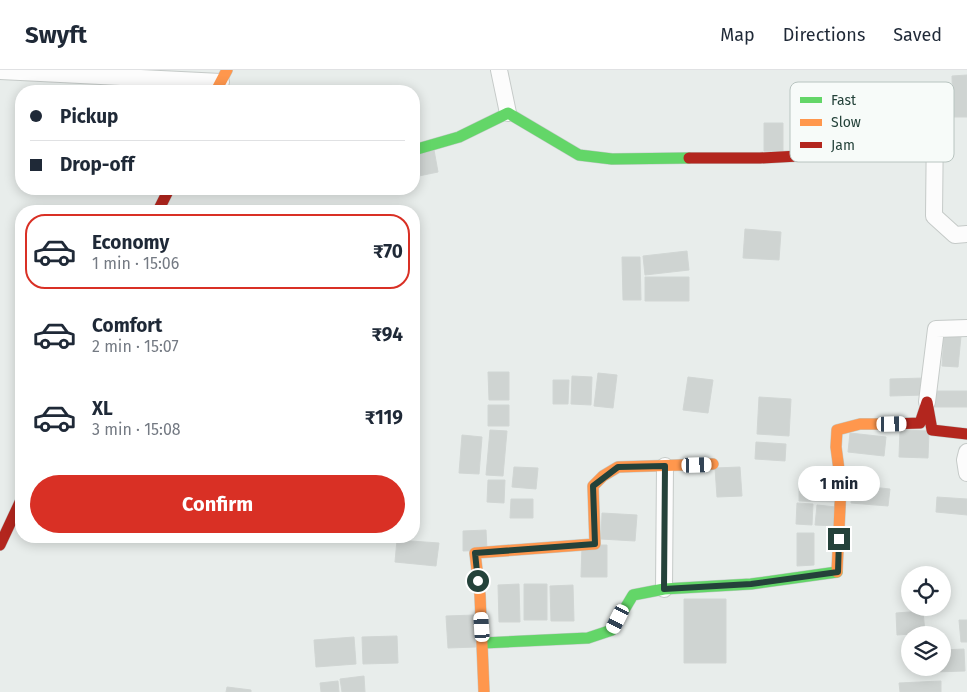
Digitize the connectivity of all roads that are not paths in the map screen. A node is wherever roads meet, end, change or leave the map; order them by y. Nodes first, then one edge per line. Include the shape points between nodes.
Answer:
1 (499, 70) edge
2 (0, 71) edge
3 (221, 81) edge
4 (508, 113) junction
5 (420, 148) edge
6 (790, 156) edge
7 (935, 162) edge
8 (967, 234) edge
9 (967, 328) edge
10 (927, 402) junction
11 (967, 434) edge
12 (967, 452) edge
13 (714, 464) dead end
14 (665, 466) junction
15 (967, 473) edge
16 (15, 513) edge
17 (0, 545) edge
18 (664, 589) junction
19 (483, 643) junction
20 (484, 692) edge

1 - 4 street
2 - 3 street
4 - 5 street via 459,137
4 - 6 street via 579,155 622,159
7 - 8 street via 934,216 955,235
9 - 10 street via 936,329
10 - 11 street via 932,430
10 - 18 street via 920,423 860,424 837,430 841,485 838,572 751,584
12 - 15 street
13 - 14 street
14 - 18 street
14 - 19 street via 618,467 593,486 595,544 475,553
16 - 17 street
18 - 19 street via 633,595 612,630 588,638
19 - 20 street

